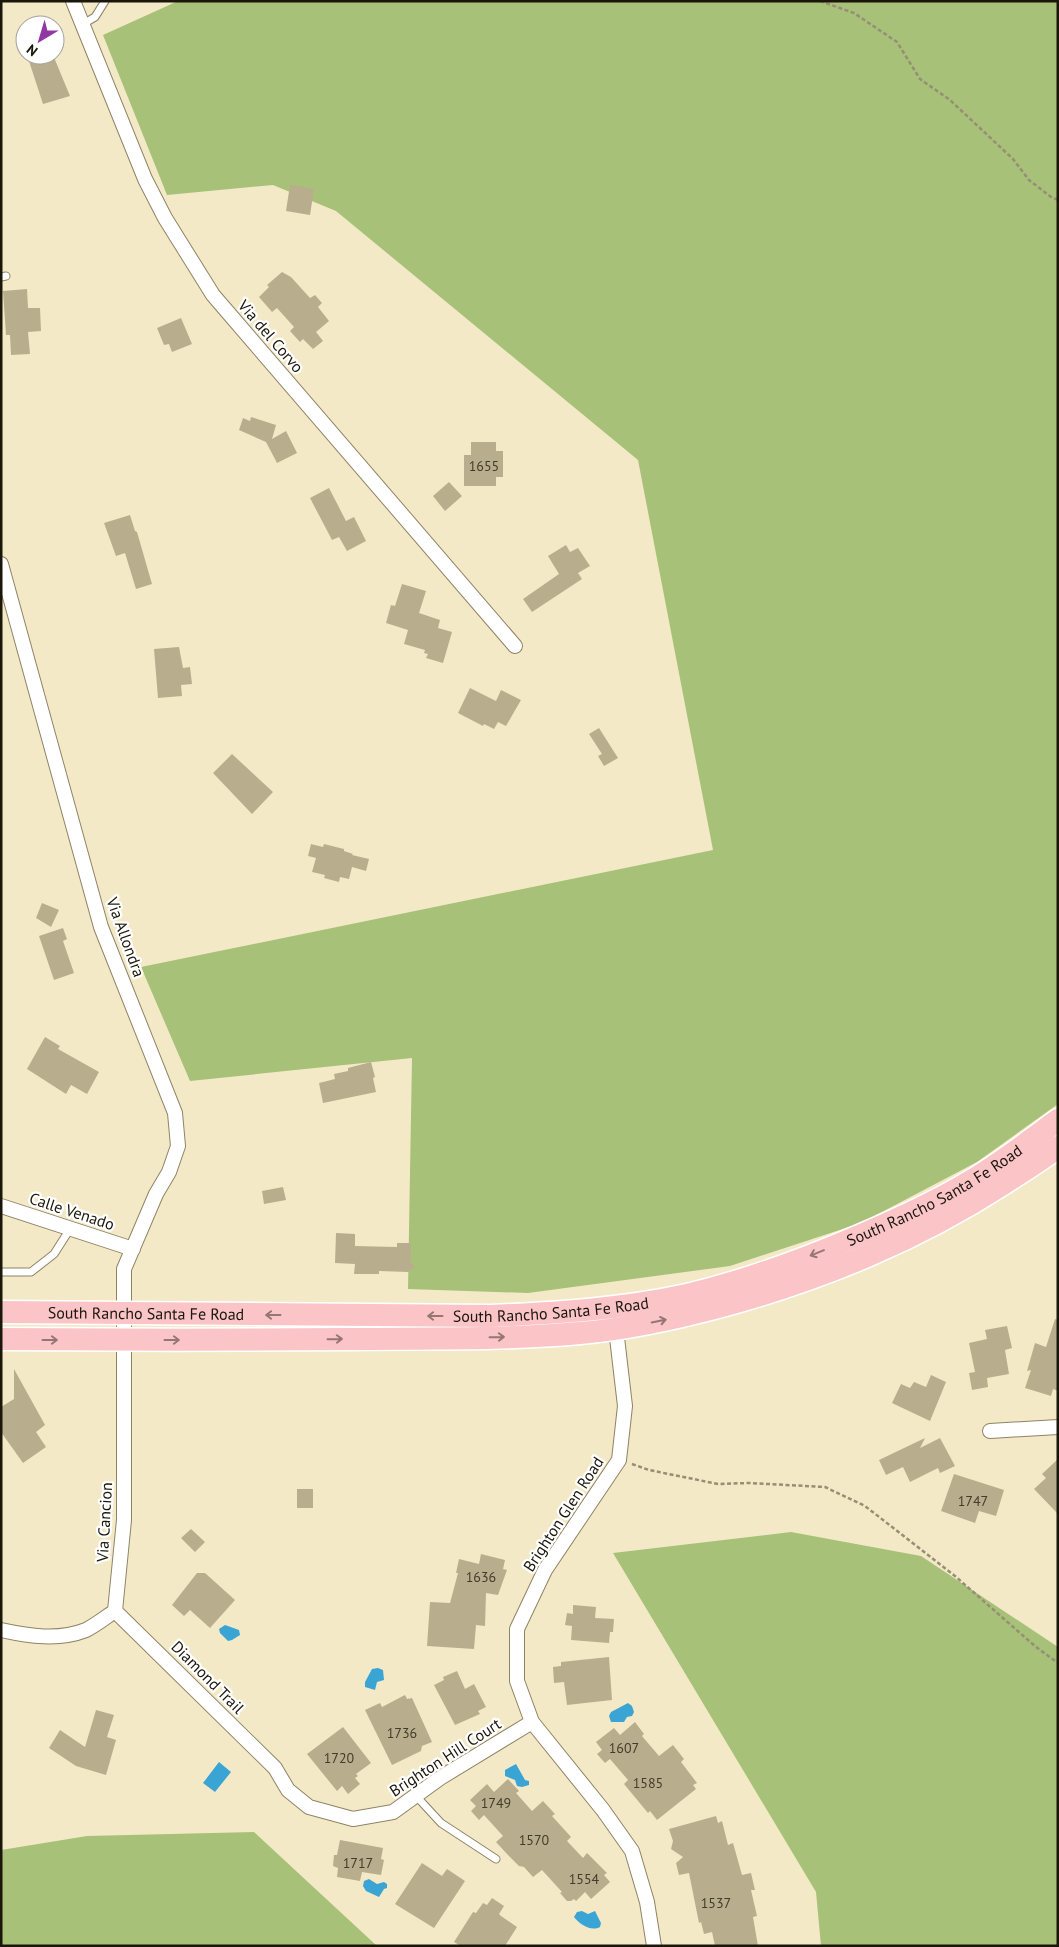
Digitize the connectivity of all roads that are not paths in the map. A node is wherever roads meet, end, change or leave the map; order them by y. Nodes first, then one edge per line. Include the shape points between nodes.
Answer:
1 (73, 1) edge
2 (105, 1) edge
3 (83, 24) junction
4 (1, 564) edge
5 (515, 646) dead end
6 (1058, 1120) edge
7 (1058, 1147) edge
8 (1, 1206) edge
9 (70, 1229) junction
10 (133, 1249) junction
11 (1, 1272) edge
12 (1, 1312) edge
13 (124, 1314) junction
14 (616, 1329) junction
15 (1, 1339) edge
16 (124, 1340) junction
17 (1058, 1427) edge
18 (990, 1431) dead end
19 (115, 1611) junction
20 (1, 1630) edge
21 (532, 1722) junction
22 (275, 1768) joint
23 (417, 1796) junction
24 (496, 1859) dead end
25 (654, 1946) edge

1 - 3 street, Via del Corvo
2 - 3 lane via 95,17
3 - 5 street, Via del Corvo via 145,179 213,295
4 - 10 street, Via Allondra via 102,927 174,1113 178,1146
6 -> 13 main road, South Rancho Santa Fe Road via 972,1181 911,1214 801,1260 686,1295 615,1307 500,1315
14 -> 7 main road, South Rancho Santa Fe Road via 686,1316 855,1262 929,1228
8 - 9 street, Calle Venado
9 - 10 street, Calle Venado
9 - 11 lane via 54,1254 31,1272
10 - 13 street, Via Allondra via 124,1269
12 - 13 main road, South Rancho Santa Fe Road
13 - 16 street, Via Cancion
16 -> 14 main road, South Rancho Santa Fe Road via 529,1336
14 - 21 street, Brighton Glen Road via 625,1406 619,1460 545,1570 518,1629 517,1681
15 -> 16 main road, South Rancho Santa Fe Road
16 - 19 street, Via Cancion via 124,1520
17 - 18 street
19 - 20 street via 87,1629 65,1636 28,1636
19 - 22 street, Diamond Trail
21 - 23 street, Brighton Hill Court via 440,1778
21 - 25 street, Brighton Glen Road via 632,1851 647,1902
22 - 23 street, Brighton Hill Court via 288,1790 309,1807 353,1819 393,1812
23 - 24 lane via 441,1823

